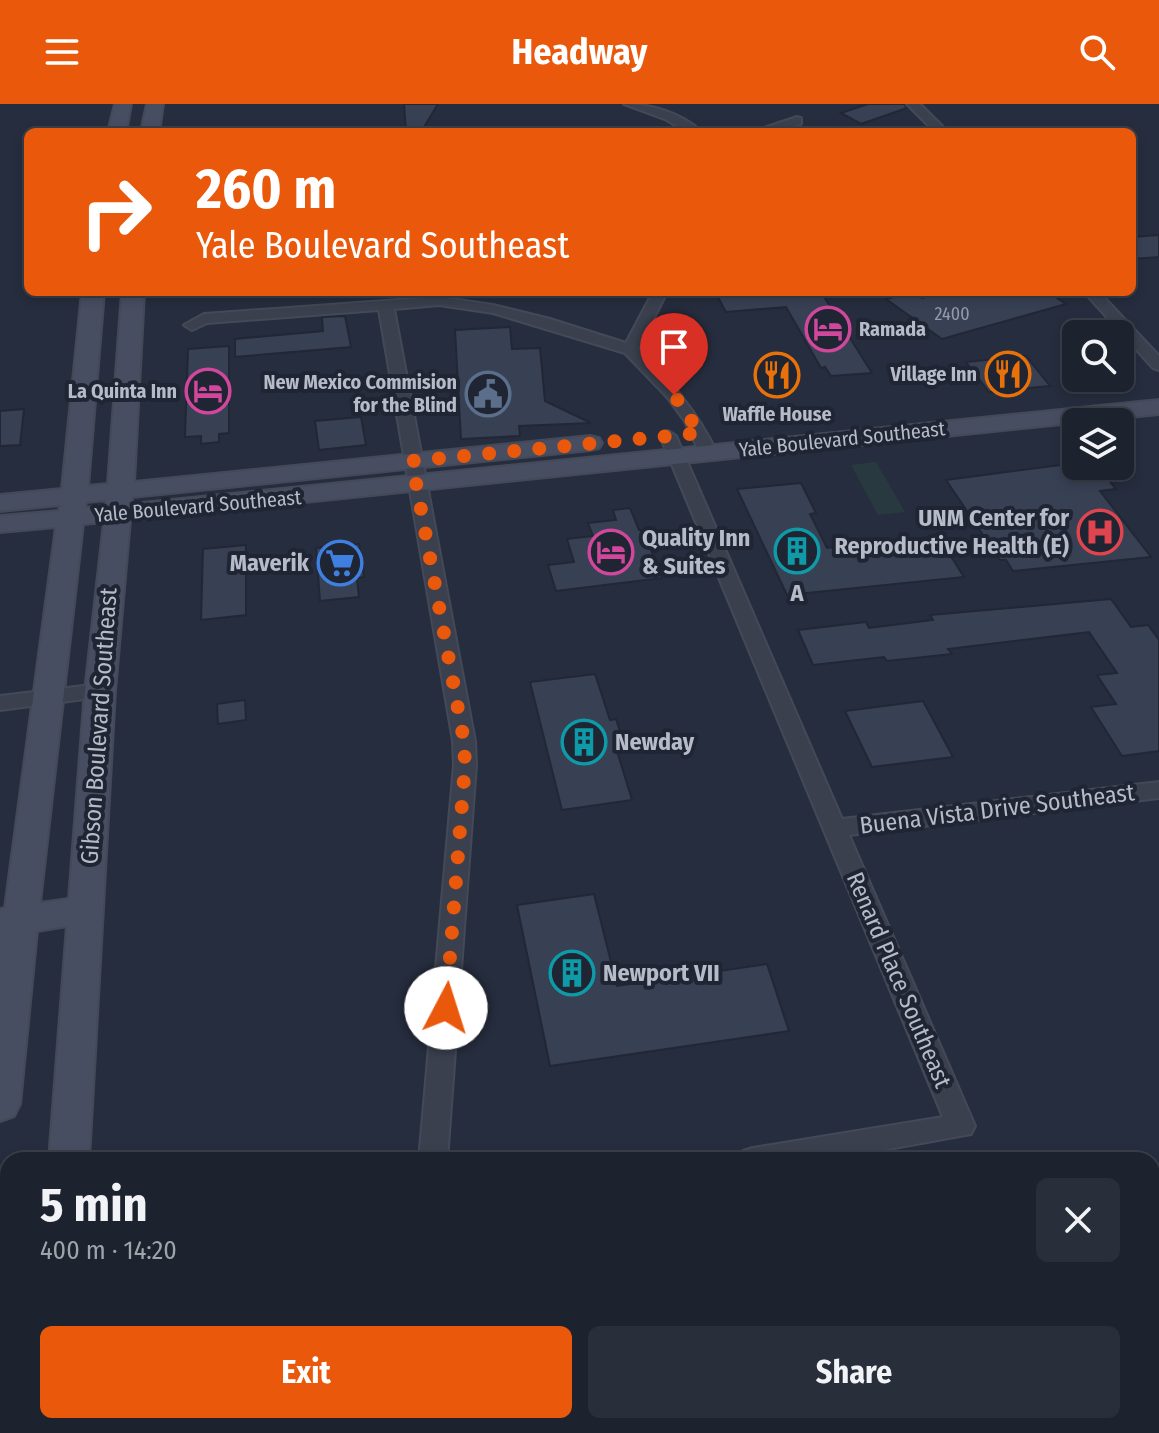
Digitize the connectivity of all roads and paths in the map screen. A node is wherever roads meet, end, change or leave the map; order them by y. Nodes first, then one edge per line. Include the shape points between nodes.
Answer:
1 (123, 104) edge
2 (155, 104) edge
3 (630, 104) edge
4 (913, 104) edge
5 (797, 121) dead end
6 (118, 128) edge
7 (151, 128) edge
8 (689, 128) edge
9 (772, 128) edge
10 (938, 128) edge
11 (93, 296) edge
12 (133, 296) edge
13 (658, 296) edge
14 (1095, 296) edge
15 (440, 297) edge
16 (386, 305) junction
17 (192, 325) dead end
18 (630, 350) junction
19 (1159, 365) edge
20 (1159, 388) edge
21 (1159, 407) edge
22 (704, 443) junction
23 (672, 446) junction
24 (414, 473) junction
25 (119, 502) junction
26 (0, 503) edge
27 (72, 506) junction
28 (0, 524) edge
29 (100, 691) junction
30 (46, 698) junction
31 (0, 703) edge
32 (1159, 790) edge
33 (834, 828) junction
34 (86, 910) junction
35 (11, 921) edge
36 (0, 1104) edge
37 (70, 1152) edge
38 (434, 1152) edge
39 (802, 1152) edge

1 - 6 main road
2 - 7 main road
3 - 8 street
4 - 10 street
5 - 9 street
11 - 27 main road, Gibson Boulevard Southeast
12 - 25 main road, Gibson Boulevard Southeast
13 - 18 street
14 - 19 street
15 - 16 street
15 - 18 street via 545,322
16 - 17 street via 204,319
16 - 24 street
18 - 22 street via 674,395
20 - 22 main road, Yale Boulevard Southeast
21 - 22 main road, Yale Boulevard Southeast
22 - 23 main road, Yale Boulevard Southeast
23 - 24 main road, Yale Boulevard Southeast
23 - 33 street, Renard Place Southeast
24 - 25 main road, Yale Boulevard Southeast
24 - 38 street via 461,713 465,765
25 - 27 main road, Yale Boulevard Southeast
25 - 29 main road, Gibson Boulevard Southeast
26 - 27 main road, Yale Boulevard Southeast
27 - 28 main road, Yale Boulevard Southeast
27 - 30 main road, Gibson Boulevard Southeast
29 - 30 street
29 - 34 main road, Gibson Boulevard Southeast
30 - 31 street
30 - 35 main road, Gibson Boulevard Southeast
32 - 33 street, Buena Vista Drive Southeast
33 - 39 street, Renard Place Southeast via 961,1126
34 - 35 main road
34 - 37 main road, Gibson Boulevard Southeast
35 - 36 main road, Gibson Boulevard Southeast

